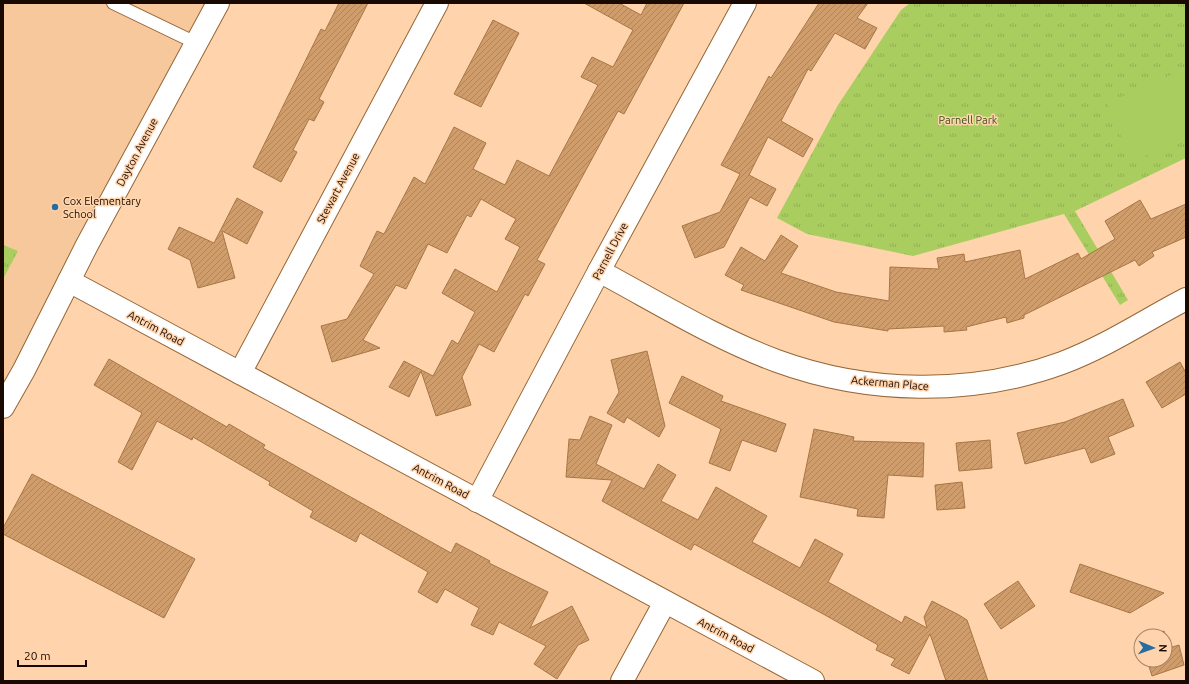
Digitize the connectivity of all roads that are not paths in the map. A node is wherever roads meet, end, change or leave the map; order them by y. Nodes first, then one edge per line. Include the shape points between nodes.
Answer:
1 (113, 3) edge
2 (218, 3) edge
3 (437, 3) edge
4 (745, 3) edge
5 (196, 43) junction
6 (599, 271) junction
7 (69, 281) junction
8 (1186, 299) edge
9 (240, 373) junction
10 (3, 407) edge
11 (477, 501) junction
12 (665, 602) junction
13 (622, 681) edge
14 (814, 681) edge

1 - 5 lane
2 - 5 street, Dayton Avenue
3 - 9 street, Stewart Avenue
4 - 6 street, Parnell Drive
5 - 7 street, Dayton Avenue
6 - 8 street, Ackerman Place via 716,334 778,361 817,374 893,386 962,385 1025,375 1090,352
6 - 11 street, Parnell Drive
7 - 9 street, Antrim Road
7 - 10 street, Dayton Avenue
9 - 11 street, Antrim Road
11 - 12 street, Antrim Road
12 - 13 street
12 - 14 street, Antrim Road

